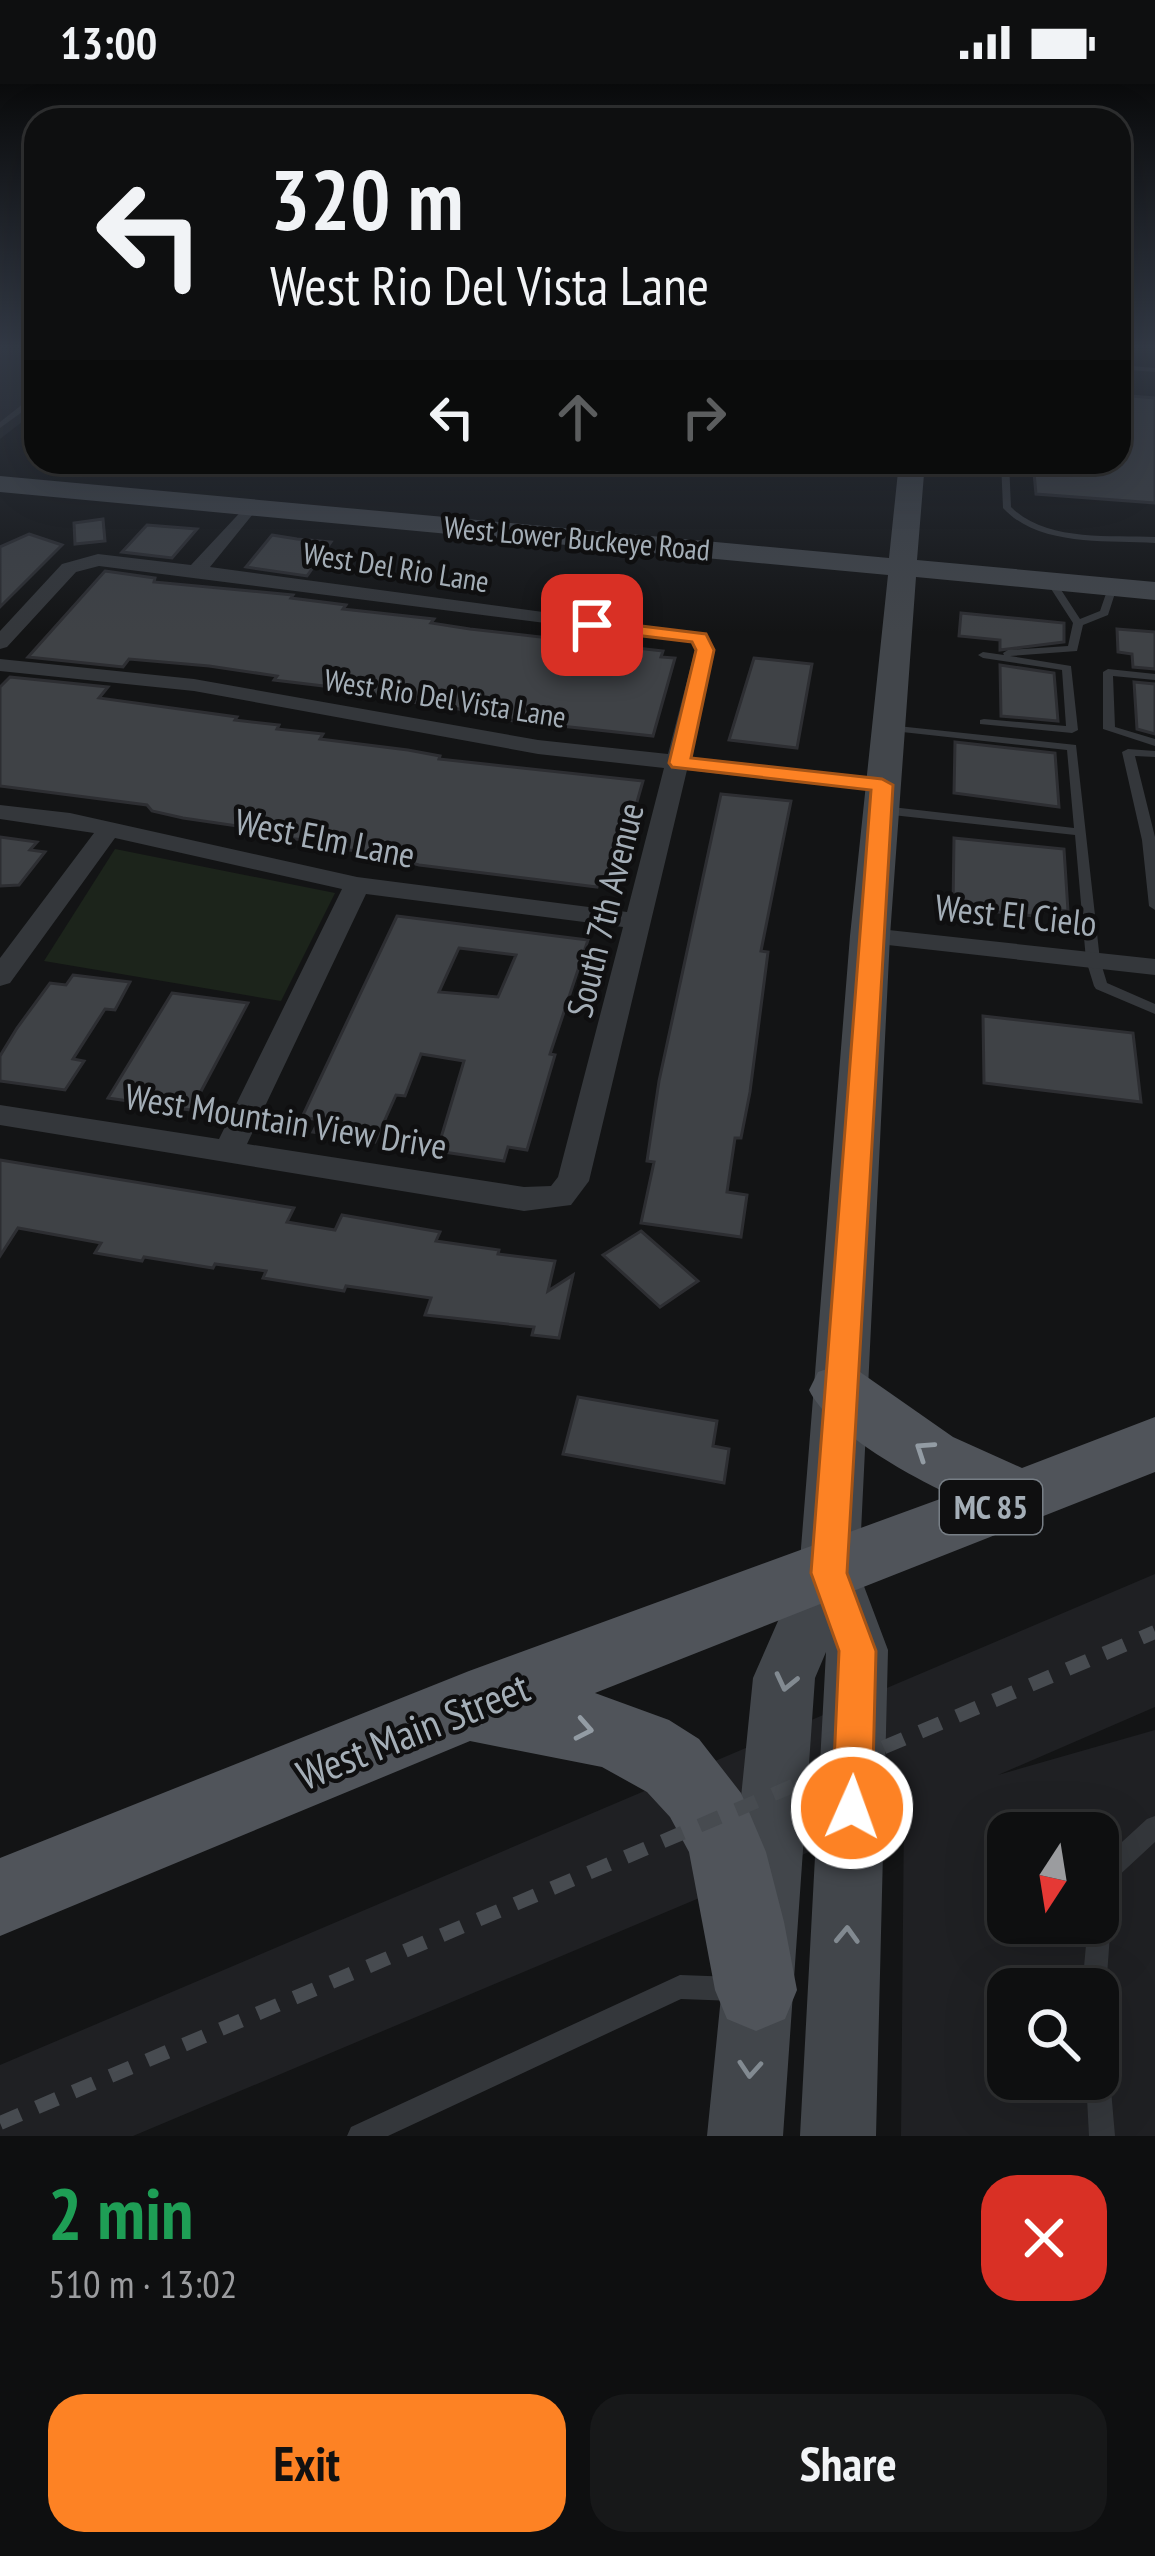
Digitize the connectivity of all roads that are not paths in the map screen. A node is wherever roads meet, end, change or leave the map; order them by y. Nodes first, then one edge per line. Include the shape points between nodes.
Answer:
1 (911, 474) edge
2 (1006, 474) edge
3 (0, 484) edge
4 (248, 508) junction
5 (1155, 540) edge
6 (905, 568) junction
7 (197, 570) junction
8 (1051, 581) junction
9 (1112, 587) junction
10 (1155, 591) edge
11 (1078, 623) junction
12 (700, 638) joint
13 (0, 643) edge
14 (0, 665) edge
15 (1155, 676) edge
16 (984, 722) dead end
17 (888, 728) junction
18 (1155, 743) edge
19 (1155, 754) edge
20 (680, 763) junction
21 (881, 797) junction
22 (0, 812) edge
23 (110, 829) junction
24 (1081, 832) junction
25 (1151, 840) edge
26 (358, 884) junction
27 (1155, 906) edge
28 (638, 921) junction
29 (870, 936) junction
30 (1093, 960) junction
31 (1155, 967) edge
32 (0, 977) edge
33 (1155, 1009) edge
34 (0, 1115) edge
35 (228, 1150) junction
36 (560, 1197) joint
37 (839, 1390) junction
38 (1155, 1444) edge
39 (1017, 1496) junction
40 (829, 1573) junction
41 (469, 1706) junction
42 (1155, 1827) edge
43 (0, 1898) edge
44 (1095, 1968) edge
45 (756, 1990) junction
46 (1100, 2100) edge
47 (361, 2136) edge
48 (745, 2136) edge
49 (838, 2136) edge
50 (1102, 2136) edge

1 - 6 main road
2 - 5 lane via 1007,508 1021,522
3 - 4 main road, West Lower Buckeye Road
4 - 6 main road, West Lower Buckeye Road
4 - 7 street
6 - 8 main road, West Lower Buckeye Road
6 - 17 main road
7 - 12 street, West Del Rio Lane
7 - 13 street, West Del Rio Lane via 82,561
8 - 9 main road, West Lower Buckeye Road
8 - 11 lane
9 - 10 main road, West Lower Buckeye Road
9 - 11 lane via 1104,613
11 - 16 lane via 1073,649 983,655 1067,668 1072,732
12 - 20 street, South 7th Avenue via 705,650
14 - 20 street, West Rio Del Vista Lane via 194,686 461,736
15 - 18 lane via 1108,672 1109,729
17 - 21 main road
17 - 24 lane via 1072,747
19 - 25 lane via 1128,752
20 - 21 street, West Rio Del Vista Lane
20 - 28 street, South 7th Avenue
21 - 24 lane
21 - 29 main road
22 - 23 street, West Elm Lane
23 - 26 street, West Elm Lane
23 - 32 street
24 - 30 lane
25 - 27 lane
26 - 28 street, West Elm Lane
26 - 35 street
28 - 36 street, South 7th Avenue via 573,1180
29 - 30 street, West El Cielo
29 - 37 main road
30 - 31 street, West El Cielo
30 - 33 lane via 1101,986
34 - 35 street, West Mountain View Drive
35 - 36 street, West Mountain View Drive via 524,1198
39 -> 37 main road via 931,1456
37 - 40 main road
38 - 39 main road, MC 85
39 - 40 main road, MC 85
40 - 41 main road, West Main Street
40 -> 45 main road via 784,1678
49 -> 40 main road via 857,1651
41 - 43 main road, West Main Street
41 -> 45 main road via 610,1734 672,1765 716,1821
42 - 44 lane via 1102,1875
45 - 47 lane via 680,1987
45 -> 48 main road
46 - 50 lane

